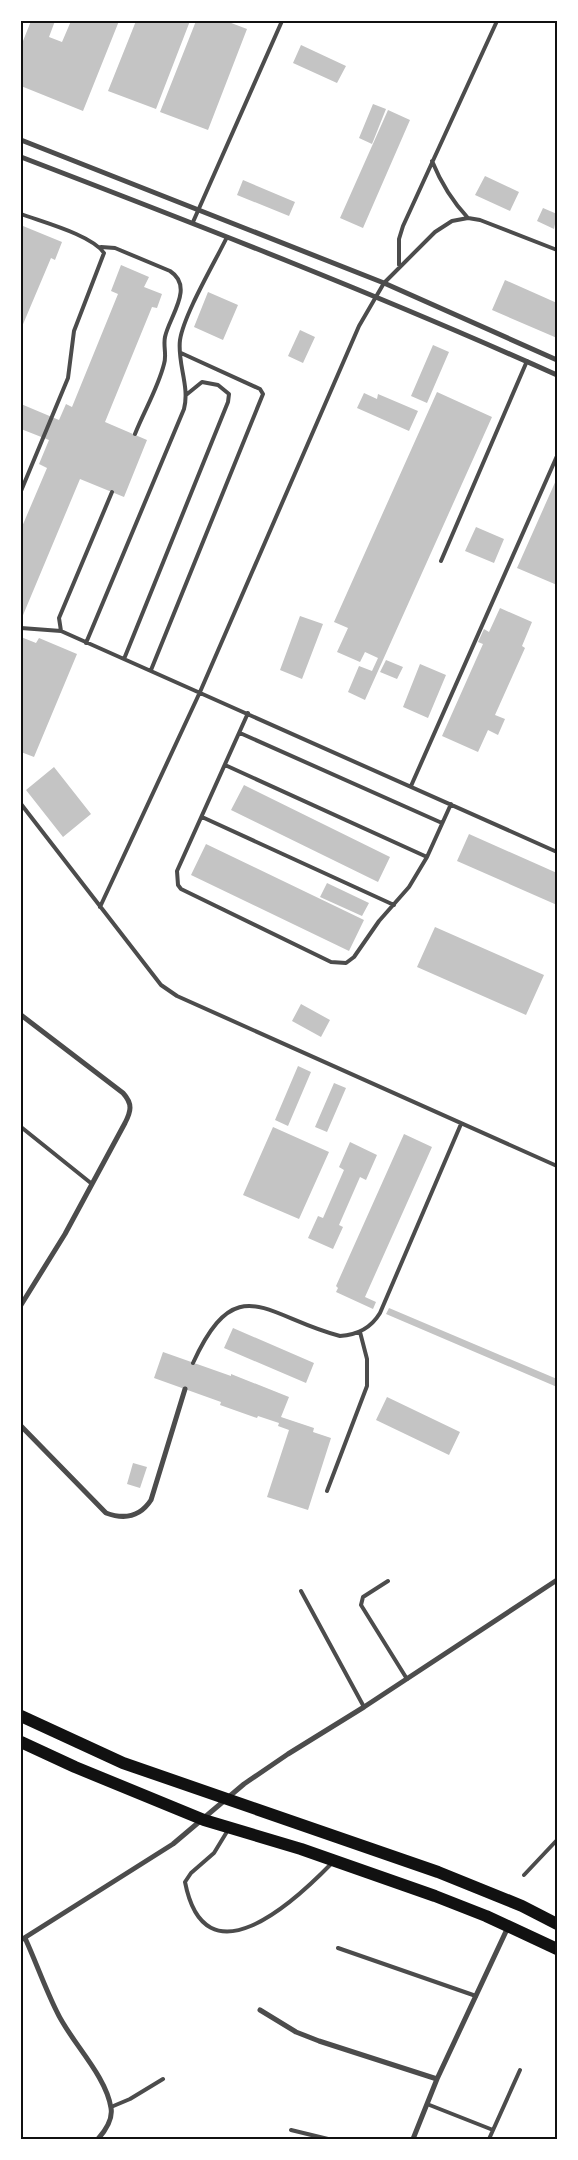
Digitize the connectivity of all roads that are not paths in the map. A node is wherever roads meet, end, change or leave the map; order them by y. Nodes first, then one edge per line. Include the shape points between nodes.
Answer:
1 (282, 21) edge
2 (497, 21) edge
3 (21, 140) edge
4 (23, 157) edge
5 (432, 161) junction
6 (21, 165) edge
7 (199, 208) junction
8 (21, 214) edge
9 (468, 218) junction
10 (193, 222) junction
11 (227, 237) junction
12 (101, 247) junction
13 (557, 250) edge
14 (399, 266) junction
15 (384, 284) junction
16 (374, 298) junction
17 (181, 353) junction
18 (557, 360) edge
19 (527, 361) junction
20 (557, 374) edge
21 (186, 396) junction
22 (135, 434) dead end
23 (557, 456) edge
24 (21, 491) edge
25 (112, 492) dead end
26 (441, 560) dead end
27 (21, 628) edge
28 (61, 631) junction
29 (86, 643) junction
30 (124, 659) junction
31 (151, 670) junction
32 (200, 692) junction
33 (248, 713) junction
34 (240, 733) junction
35 (225, 765) junction
36 (411, 786) junction
37 (21, 804) edge
38 (451, 804) junction
39 (202, 817) junction
40 (442, 823) junction
41 (557, 852) edge
42 (426, 858) junction
43 (394, 906) junction
44 (100, 907) junction
45 (21, 1015) edge
46 (461, 1124) junction
47 (21, 1127) edge
48 (557, 1166) edge
49 (92, 1184) junction
50 (21, 1306) edge
51 (360, 1332) junction
52 (193, 1363) dead end
53 (185, 1389) dead end
54 (21, 1426) edge
55 (327, 1491) dead end
56 (557, 1580) edge
57 (388, 1581) dead end
58 (301, 1591) dead end
59 (407, 1680) junction
60 (364, 1708) junction
61 (21, 1716) edge
62 (21, 1742) edge
63 (225, 1800) junction
64 (204, 1820) junction
65 (229, 1828) junction
66 (557, 1840) edge
67 (334, 1861) junction
68 (524, 1875) dead end
69 (557, 1924) edge
70 (508, 1926) junction
71 (23, 1939) edge
72 (338, 1948) dead end
73 (557, 1949) edge
74 (476, 1996) junction
75 (260, 2010) dead end
76 (520, 2070) dead end
77 (163, 2079) dead end
78 (437, 2079) junction
79 (428, 2104) junction
80 (111, 2107) junction
81 (291, 2130) dead end
82 (493, 2130) junction
83 (98, 2139) edge
84 (328, 2139) edge
85 (413, 2139) edge
86 (489, 2139) edge

1 - 7 lane
2 - 5 lane
3 - 7 street
4 - 6 lane
4 - 10 street
5 - 9 lane via 454,203
5 - 14 lane via 401,232
7 - 10 lane
7 - 15 street
8 - 12 lane
9 - 13 lane
9 - 14 lane via 452,221 435,232
10 - 11 street
11 - 16 street
11 - 17 lane via 185,325 180,339
12 - 22 lane via 115,248 170,271 179,283 178,308 164,339 164,364
12 - 24 lane via 104,258 74,331 68,378
14 - 15 lane
15 - 16 lane
15 - 18 street
16 - 19 street
16 - 32 lane
17 - 21 lane
17 - 31 lane via 260,388 263,394
19 - 20 street
19 - 26 lane
21 - 29 lane via 184,409
21 - 30 lane via 202,382 218,385 229,394
23 - 36 lane
25 - 28 lane via 59,618
27 - 28 lane
28 - 29 lane
29 - 30 lane
30 - 31 lane
31 - 32 lane
32 - 33 lane
32 - 44 lane
33 - 34 lane
33 - 36 lane
34 - 35 lane
34 - 40 lane
35 - 39 lane
35 - 42 lane
36 - 38 lane
37 - 44 lane
38 - 40 lane
38 - 41 lane
39 - 43 lane
39 - 43 lane via 177,871 178,886 331,962 346,963 354,957 379,921
40 - 42 lane
42 - 43 lane
44 - 46 lane via 161,985 177,996
45 - 49 street via 123,1093 130,1103 125,1123
46 - 48 lane
46 - 51 lane via 380,1313
47 - 49 lane
49 - 50 street
51 - 52 lane via 340,1336 269,1309 238,1307 217,1320
51 - 55 lane via 367,1359 367,1386
53 - 54 street via 151,1500 145,1510 136,1515 117,1517 106,1513
56 - 59 street
57 - 59 lane via 363,1597 361,1605
58 - 60 lane
59 - 60 street
60 - 63 street via 288,1754
61 - 63 main road via 123,1763
62 - 64 main road
63 - 64 street
63 - 69 main road via 438,1872
64 - 65 main road
64 - 71 street via 173,1844
65 - 67 main road
65 - 67 lane via 214,1853 185,1882 191,1907 209,1929 231,1934 252,1927 302,1894
66 - 68 lane
67 - 70 main road via 435,1896
70 - 73 main road
70 - 74 street
71 - 80 street via 57,2013 102,2084
72 - 74 lane
74 - 78 street
75 - 78 street via 318,2042
76 - 82 lane
77 - 80 lane
78 - 79 street
79 - 82 lane
79 - 85 street
80 - 83 street via 106,2127
81 - 84 lane
82 - 86 lane

